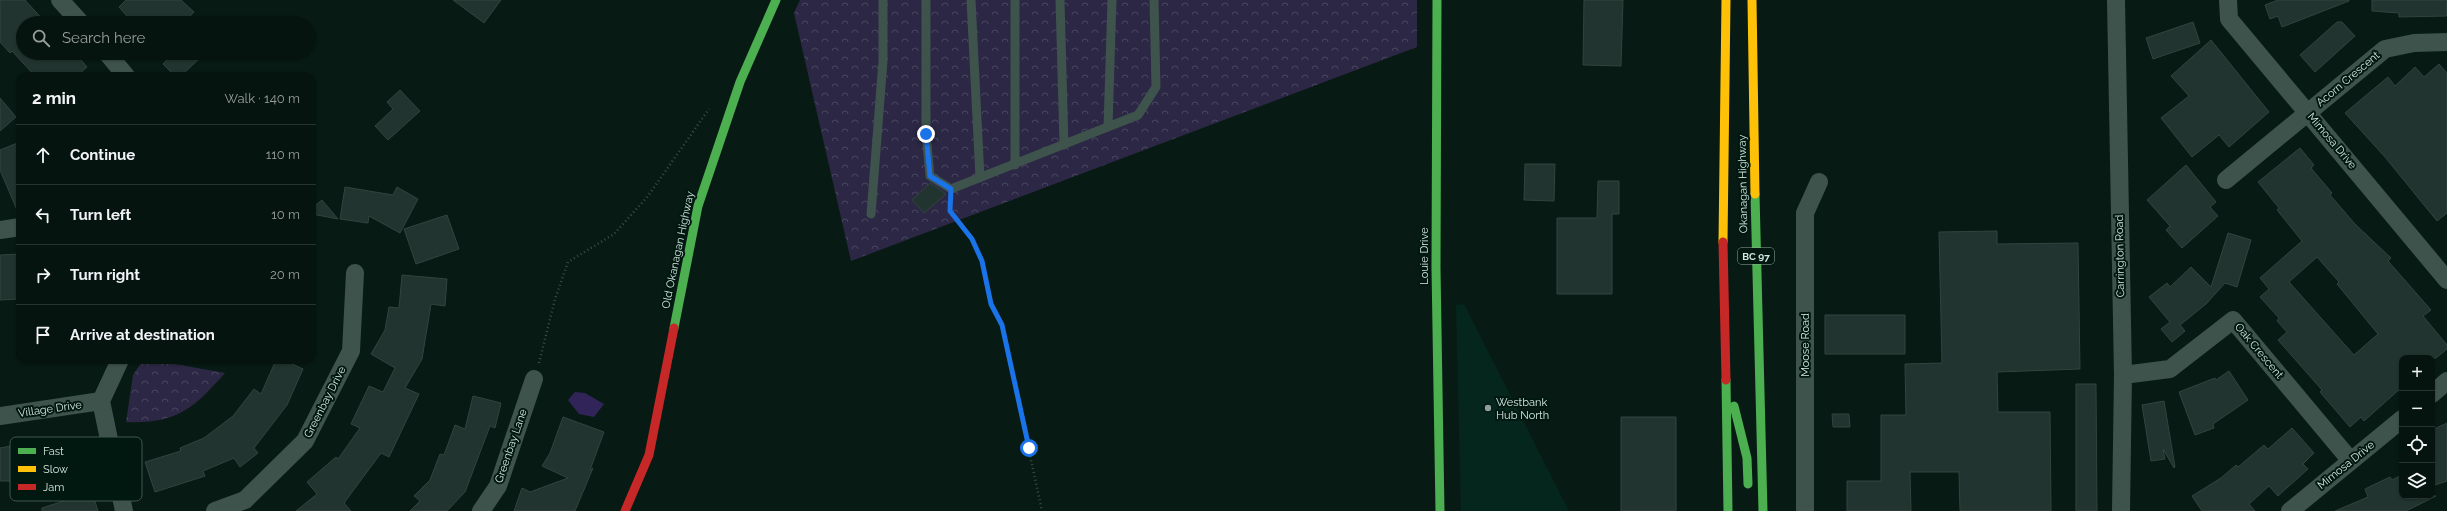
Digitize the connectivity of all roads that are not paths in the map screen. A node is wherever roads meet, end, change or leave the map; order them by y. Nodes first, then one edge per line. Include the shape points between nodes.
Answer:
1 (60, 0) edge
2 (776, 0) edge
3 (883, 0) edge
4 (926, 0) edge
5 (971, 0) edge
6 (1015, 0) edge
7 (1060, 0) edge
8 (1112, 0) edge
9 (1154, 0) edge
10 (1437, 0) edge
11 (1726, 0) edge
12 (1752, 0) edge
13 (2116, 0) edge
14 (2228, 0) edge
15 (75, 16) edge
16 (2447, 42) edge
17 (113, 60) edge
18 (123, 72) edge
19 (2308, 112) junction
20 (1108, 127) junction
21 (1064, 145) junction
22 (1015, 165) junction
23 (980, 178) junction
24 (2226, 180) dead end
25 (1819, 182) dead end
26 (871, 214) dead end
27 (16, 228) edge
28 (0, 230) edge
29 (355, 273) dead end
30 (2447, 280) edge
31 (118, 364) edge
32 (1724, 366) junction
33 (2123, 375) junction
34 (534, 379) road end
35 (2447, 381) edge
36 (2435, 391) edge
37 (101, 401) junction
38 (0, 416) edge
39 (2399, 421) edge
40 (109, 437) edge
41 (2351, 461) junction
42 (1748, 496) dead end
43 (122, 501) edge
44 (124, 511) edge
45 (215, 511) edge
46 (481, 511) edge
47 (625, 511) edge
48 (1440, 511) edge
49 (1728, 511) edge
50 (1763, 511) edge
51 (1805, 511) edge
52 (2121, 511) edge
53 (2290, 511) edge

1 - 15 street
2 - 47 main road, Old Okanagan Highway via 740,82 698,206 649,454
3 - 26 lane via 883,61
4 - 23 lane via 926,134 930,176 951,189
5 - 23 lane
6 - 22 lane
7 - 21 lane
8 - 20 lane
9 - 20 lane via 1156,87 1138,115
10 - 48 main road, Louie Drive via 1436,268
11 - 32 main road, Okanagan Highway / BC 97
12 - 50 main road, Okanagan Highway / BC 97
13 - 33 street, Carrington Road
14 - 19 street, Mimosa Drive via 2229,19
16 - 19 street, Acorn Crescent via 2414,43 2385,48
17 - 18 street
19 - 24 street, Acorn Crescent
19 - 30 street, Mimosa Drive
20 - 21 lane
21 - 22 lane
22 - 23 lane
25 - 51 street, Moose Road via 1805,214
27 - 28 street
29 - 45 street, Greenbay Drive via 351,351 304,441 245,500
31 - 37 street
32 - 42 main road via 1747,458
32 - 49 main road, Okanagan Highway / BC 97
33 - 41 street, Oak Crescent via 2170,369 2232,320
33 - 52 street, Carrington Road
34 - 46 street, Greenbay Lane via 498,486
35 - 36 street
37 - 38 street, Village Drive
37 - 40 street
39 - 41 street, Mimosa Drive
41 - 53 street, Mimosa Drive
43 - 44 street

